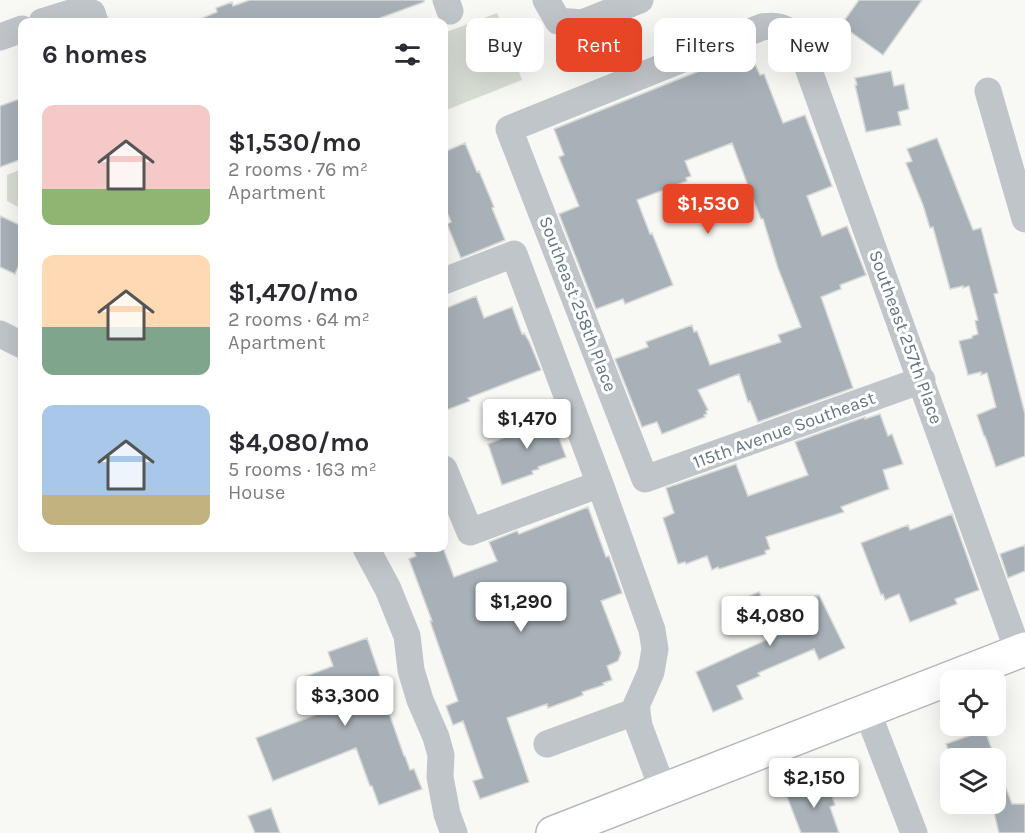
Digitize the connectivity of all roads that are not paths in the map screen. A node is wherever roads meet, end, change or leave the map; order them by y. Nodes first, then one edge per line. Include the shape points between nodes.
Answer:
1 (546, 0) edge
2 (640, 0) edge
3 (55, 18) edge
4 (94, 18) edge
5 (18, 30) edge
6 (0, 37) edge
7 (987, 91) dead end
8 (510, 129) joint
9 (1025, 219) edge
10 (448, 279) edge
11 (0, 334) edge
12 (18, 343) edge
13 (922, 380) junction
14 (448, 479) edge
15 (645, 479) joint
16 (600, 484) junction
17 (368, 552) edge
18 (1022, 650) edge
19 (637, 711) junction
20 (867, 711) junction
21 (548, 744) dead end
22 (663, 790) junction
23 (454, 833) edge
24 (553, 833) edge
25 (914, 833) edge

1 - 2 street via 558,21 582,23
3 - 4 street via 77,11 92,13
5 - 6 street
7 - 9 street
8 - 13 street, Southeast 257th Place via 762,27 784,28 802,51
8 - 15 street, Southeast 258th Place
10 - 16 street via 514,254
11 - 12 street
13 - 15 street, 115th Avenue Southeast
13 - 18 street, Southeast 257th Place
14 - 16 street via 470,532
16 - 19 street via 652,630 655,649 651,672
17 - 23 street via 407,636 411,670 441,755 440,777
18 - 20 main road
19 - 21 street
19 - 22 street
20 - 22 main road
20 - 25 street
22 - 24 main road

